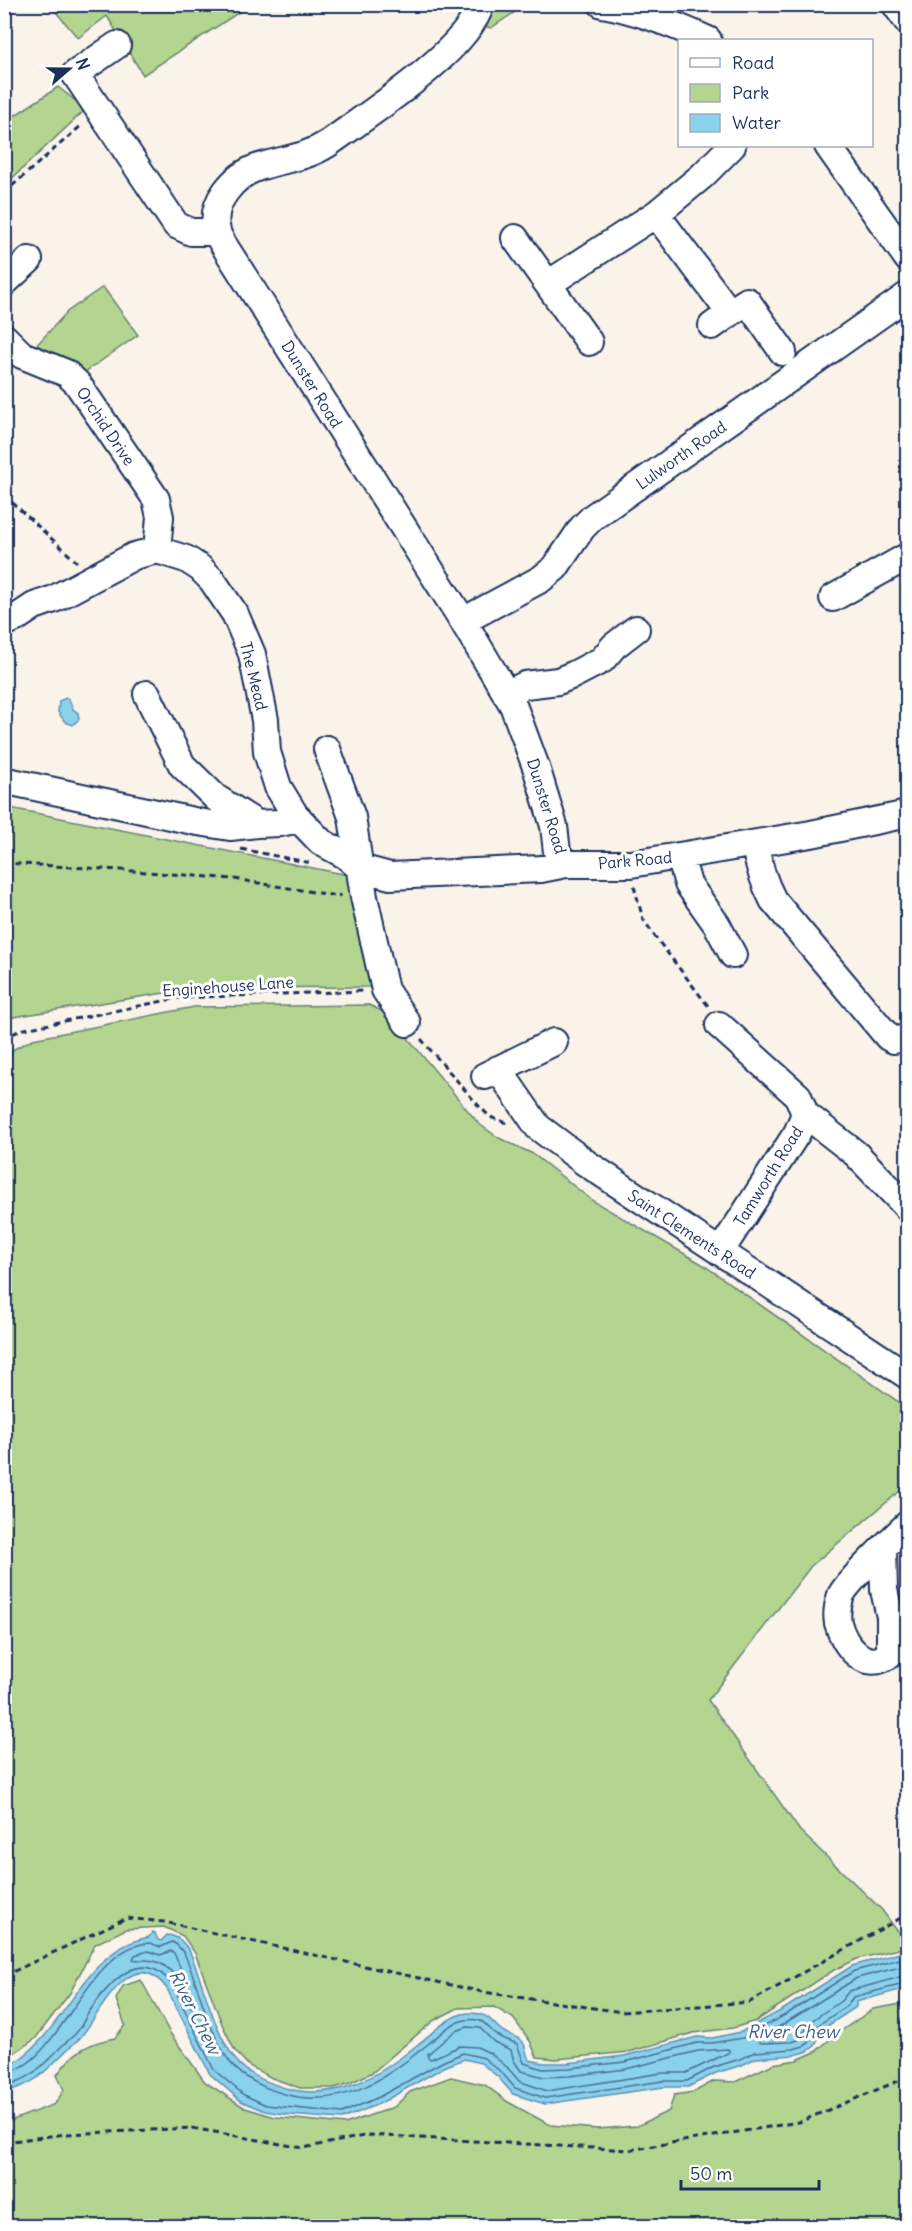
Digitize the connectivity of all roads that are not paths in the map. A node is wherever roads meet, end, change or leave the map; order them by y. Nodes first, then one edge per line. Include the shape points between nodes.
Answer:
1 (481, 4) edge
2 (896, 4) edge
3 (612, 5) edge
4 (908, 22) edge
5 (706, 39) edge
6 (117, 45) dead end
7 (731, 147) edge
8 (829, 147) edge
9 (656, 214) junction
10 (217, 232) junction
11 (515, 238) dead end
12 (908, 259) edge
13 (29, 260) dead end
14 (4, 283) edge
15 (548, 284) junction
16 (908, 295) edge
17 (4, 337) edge
18 (589, 342) dead end
19 (783, 352) dead end
20 (157, 550) junction
21 (908, 556) edge
22 (834, 598) dead end
23 (463, 621) junction
24 (4, 623) edge
25 (636, 629) dead end
26 (147, 694) dead end
27 (506, 694) junction
28 (327, 749) dead end
29 (12, 782) dead end
30 (908, 814) edge
31 (299, 819) junction
32 (257, 824) junction
33 (755, 844) junction
34 (680, 856) junction
35 (566, 864) junction
36 (361, 877) junction
37 (733, 955) dead end
38 (407, 1023) dead end
39 (719, 1024) road end
40 (908, 1038) edge
41 (554, 1042) dead end
42 (805, 1114) junction
43 (908, 1208) edge
44 (720, 1252) junction
45 (908, 1377) edge
46 (908, 1524) edge
47 (883, 1549) dead end

1 - 10 street via 462,36 434,64 329,142 298,158 257,167 233,182 220,198 215,220
2 - 4 street
3 - 5 street
6 - 10 street via 75,74 176,225 191,232
7 - 9 street
8 - 12 street
9 - 15 street
9 - 19 street via 736,309
10 - 23 street, Dunster Road
11 - 15 street
13 - 14 street
15 - 18 street
16 - 23 street, Lulworth Road via 593,518 555,568 541,579
17 - 20 street, Orchid Drive via 22,355 66,373 77,383 156,499 160,517
20 - 24 street via 134,556
20 - 31 street, The Mead via 200,568 235,614 252,654 267,752 278,787
21 - 22 street
23 - 27 street, Dunster Road
25 - 27 street via 602,660 573,675 525,685
26 - 32 street via 182,765 216,798
27 - 35 street, Dunster Road via 536,768 554,826 557,852
28 - 36 street via 352,817
29 - 32 street via 198,822 230,827
30 - 33 street, Park Road
31 - 32 street
31 - 36 street, The Mead via 321,842 345,855
33 - 34 street, Park Road
33 - 40 street via 763,881 773,900 888,1037
34 - 35 street, Park Road via 631,864
34 - 37 street via 688,884
35 - 36 street, Park Road via 541,869
36 - 38 street via 385,990
39 - 42 street, Tamworth Road via 798,1096
41 - 44 street, Saint Clements Road via 492,1072 538,1127
42 - 43 street via 856,1154
42 - 44 street, Tamworth Road via 797,1133
44 - 45 street, Saint Clements Road
46 - 47 street

